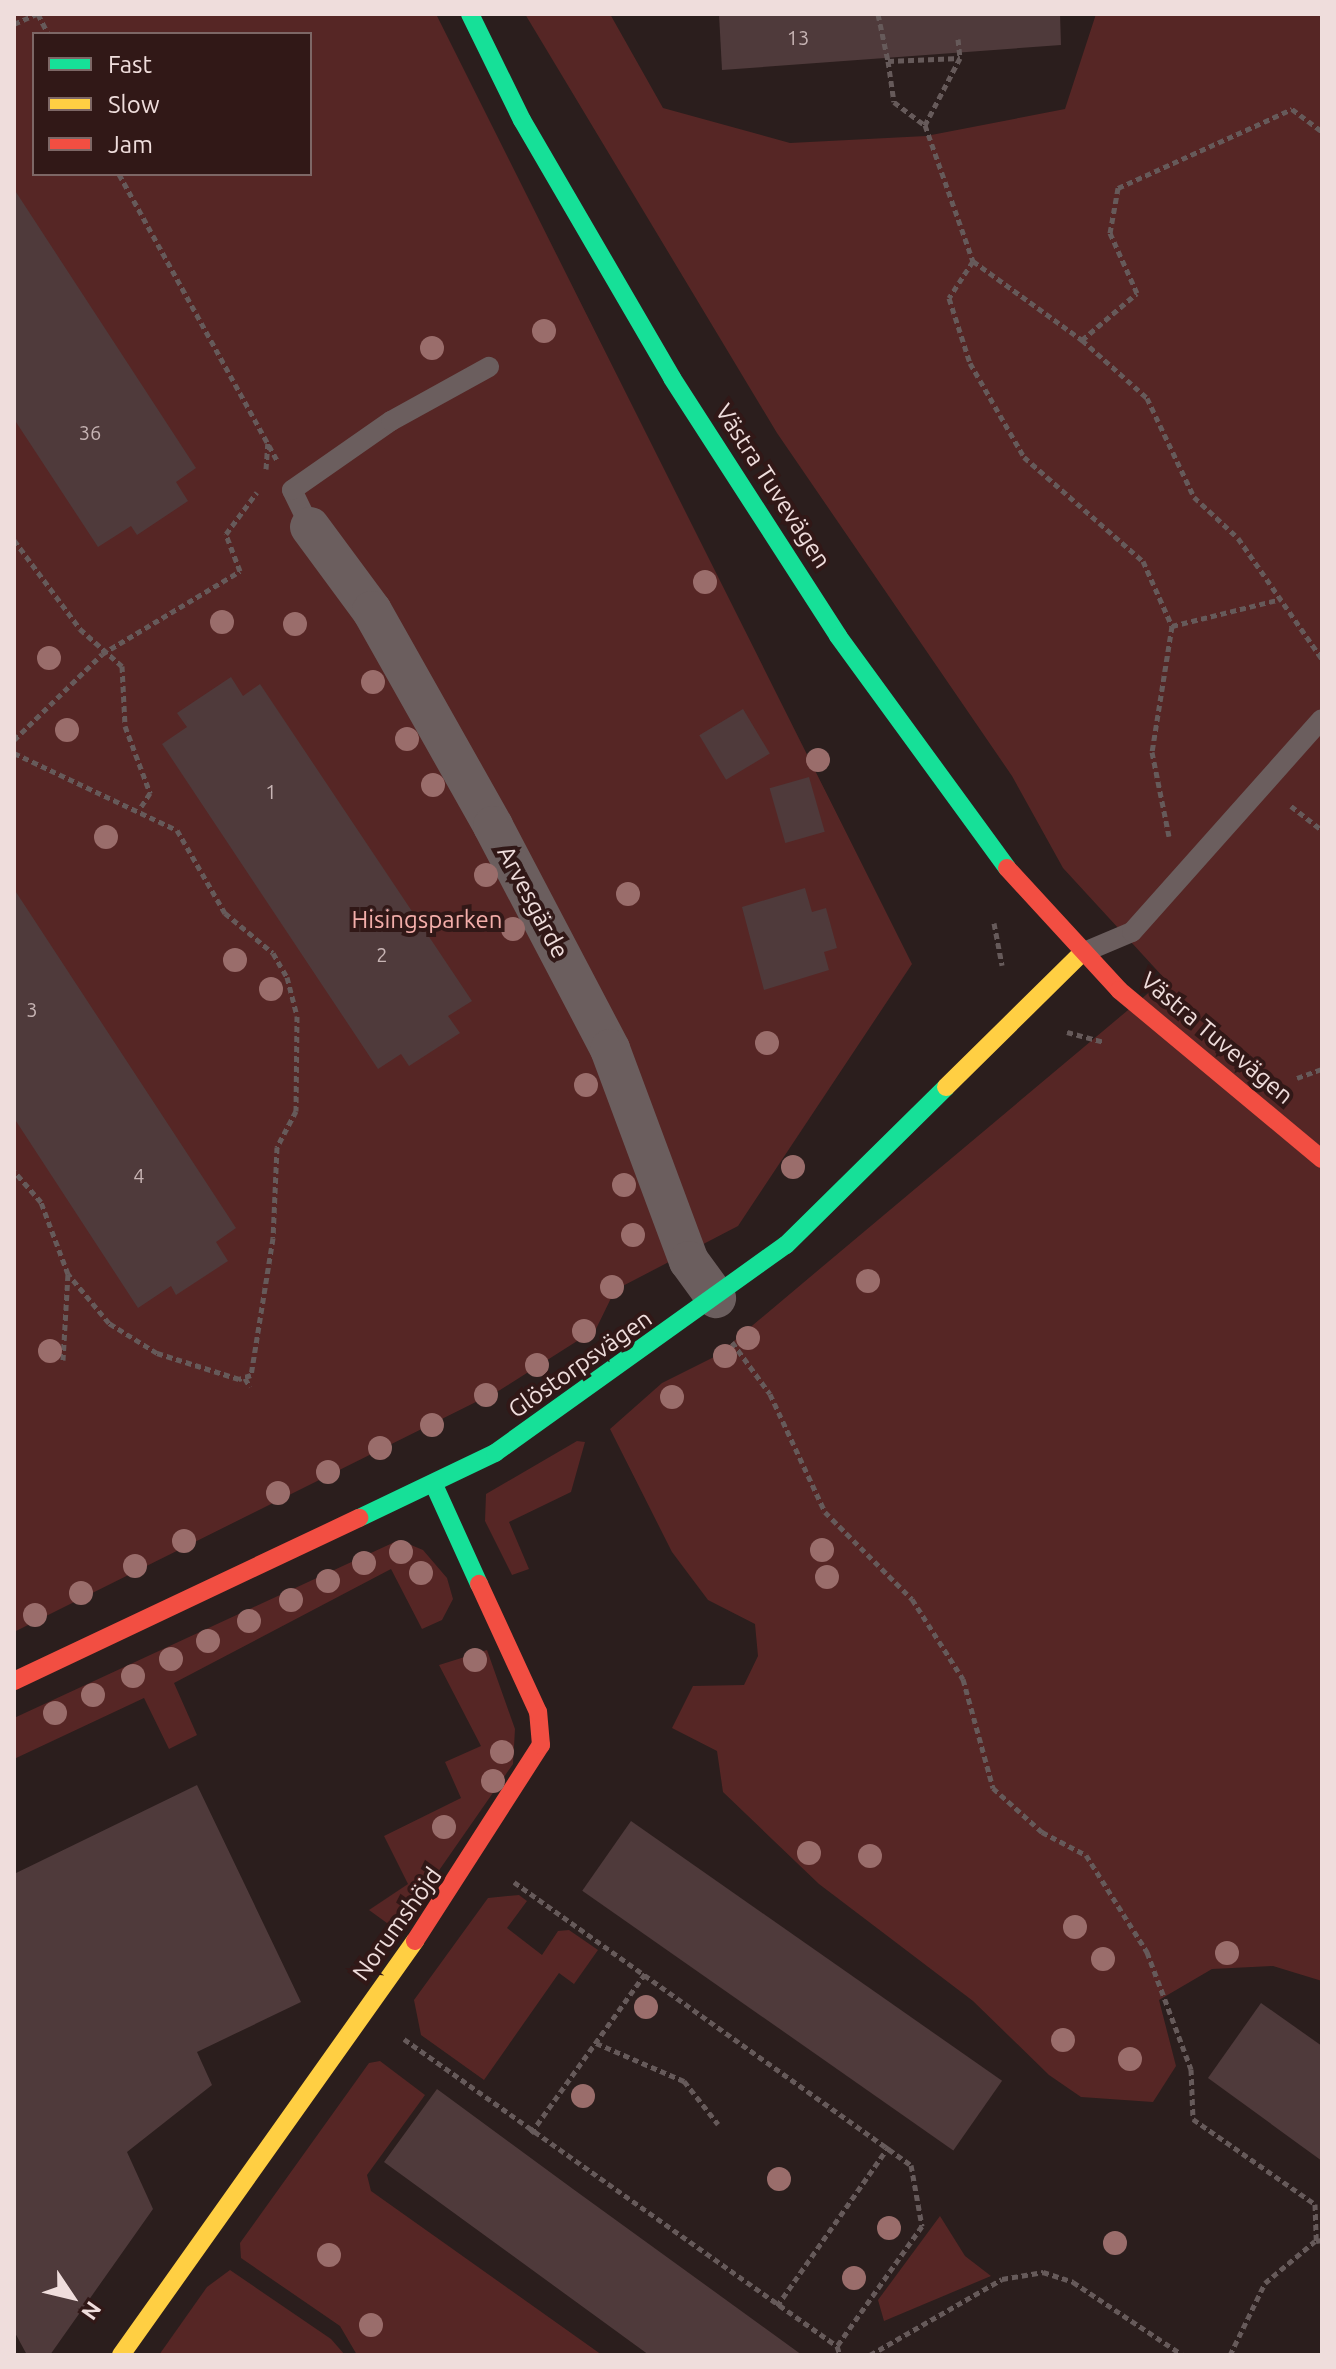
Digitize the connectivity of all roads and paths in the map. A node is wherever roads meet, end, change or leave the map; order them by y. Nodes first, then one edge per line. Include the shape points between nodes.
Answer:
1 (37, 14) edge
2 (470, 14) edge
3 (878, 14) edge
4 (14, 24) edge
5 (47, 32) edge
6 (958, 39) dead end
7 (960, 58) junction
8 (888, 61) junction
9 (925, 125) junction
10 (1322, 132) edge
11 (120, 176) edge
12 (973, 261) junction
13 (1082, 340) junction
14 (489, 367) dead end
15 (268, 443) junction
16 (292, 490) junction
17 (310, 527) joint
18 (14, 540) edge
19 (1281, 599) junction
20 (1172, 626) junction
21 (102, 654) junction
22 (1322, 659) edge
23 (1322, 719) edge
24 (14, 740) edge
25 (14, 753) edge
26 (141, 807) junction
27 (1170, 891) junction
28 (1082, 953) junction
29 (1322, 1159) edge
30 (14, 1171) edge
31 (68, 1274) junction
32 (720, 1314) junction
33 (63, 1360) dead end
34 (245, 1378) junction
35 (250, 1387) dead end
36 (435, 1487) junction
37 (14, 1681) edge
38 (472, 1861) junction
39 (647, 1971) junction
40 (364, 2011) junction
41 (596, 2043) junction
42 (718, 2124) dead end
43 (531, 2133) junction
44 (889, 2146) junction
45 (1319, 2240) edge
46 (777, 2306) junction
47 (837, 2346) junction
48 (121, 2355) edge
49 (840, 2355) edge
50 (870, 2355) edge
51 (1183, 2355) edge
52 (1230, 2355) edge

1 - 4 path
1 - 5 path
2 - 28 street, Västra Tuvevägen via 522,120 672,378 830,623 1001,861
3 - 8 path
6 - 7 path
7 - 8 path
7 - 9 path
8 - 9 path via 894,102
9 - 12 path
10 - 13 path via 1292,109 1118,188 1110,233 1137,293
11 - 15 path
12 - 13 path
12 - 20 path via 949,298 970,363 1024,457 1143,561
13 - 19 path via 1147,398 1194,497 1238,538
14 - 16 lane via 391,421
15 - 16 path
15 - 21 path via 267,476 226,534 225,548 240,571
16 - 17 lane
17 - 32 street, Arvesgärde via 372,611 610,1049 689,1261
18 - 21 path
19 - 20 path
19 - 22 path
20 - 27 path via 1152,752 1168,817
21 - 24 path
21 - 26 path via 122,666 125,726 150,793
23 - 27 lane
25 - 26 path
26 - 34 path via 177,830 225,913 273,953 297,1016 296,1111 277,1147 265,1304 257,1359
27 - 28 lane via 1132,932
28 - 29 street, Västra Tuvevägen
28 - 32 street, Glöstorpsvägen
30 - 31 path via 41,1202
31 - 33 path
31 - 34 path via 132,1341
32 - 36 street, Glöstorpsvägen
32 - 45 path via 770,1394 825,1512 912,1599 963,1679 993,1788 1042,1832 1086,1855 1147,1952 1191,2069 1193,2119 1315,2204
34 - 35 path
36 - 37 street, Glöstorpsvägen
36 - 38 street, Norumshöjd via 538,1712 541,1745 527,1779
38 - 39 path via 526,1888
38 - 40 street, Norumshöjd
39 - 41 path
39 - 44 path
40 - 43 path
40 - 48 street, Norumshöjd
41 - 42 path via 684,2081
41 - 43 path
43 - 46 path
44 - 46 path
44 - 47 path via 911,2165 922,2226
45 - 52 path via 1265,2283
46 - 47 path
47 - 49 path
50 - 51 path via 1002,2279 1043,2272 1073,2282

